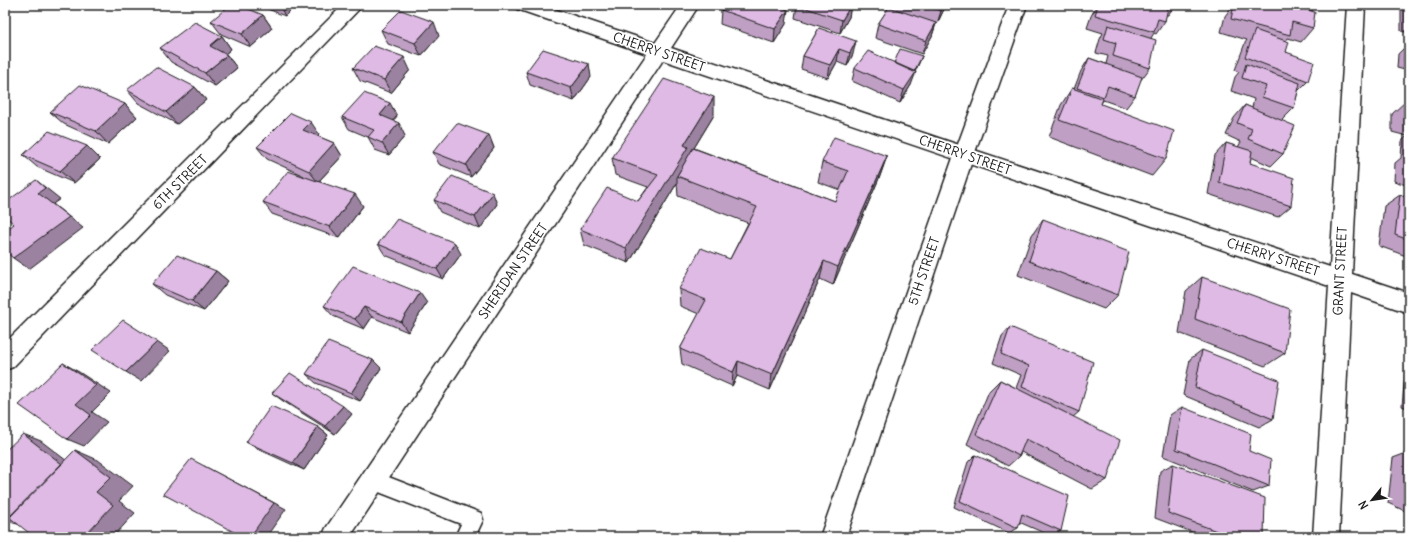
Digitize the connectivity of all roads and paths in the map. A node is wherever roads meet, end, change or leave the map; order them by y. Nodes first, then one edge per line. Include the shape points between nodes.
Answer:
1 (354, 5) edge
2 (523, 5) edge
3 (690, 5) edge
4 (1018, 5) edge
5 (1356, 5) edge
6 (659, 52) junction
7 (964, 155) junction
8 (1340, 280) junction
9 (1409, 303) edge
10 (5, 359) edge
11 (373, 480) junction
12 (335, 537) edge
13 (465, 537) edge
14 (833, 537) edge
15 (1326, 537) edge

1 - 10 street, 6TH STREET
2 - 6 street, CHERRY STREET
3 - 6 street, SHERIDAN STREET
4 - 7 street, 5TH STREET
5 - 8 street, GRANT STREET
6 - 7 street, CHERRY STREET
6 - 11 street, SHERIDAN STREET
7 - 8 street, CHERRY STREET
7 - 14 street, 5TH STREET
8 - 9 street, CHERRY STREET
8 - 15 street, GRANT STREET
11 - 12 street, SHERIDAN STREET
11 - 13 lane via 474,520

